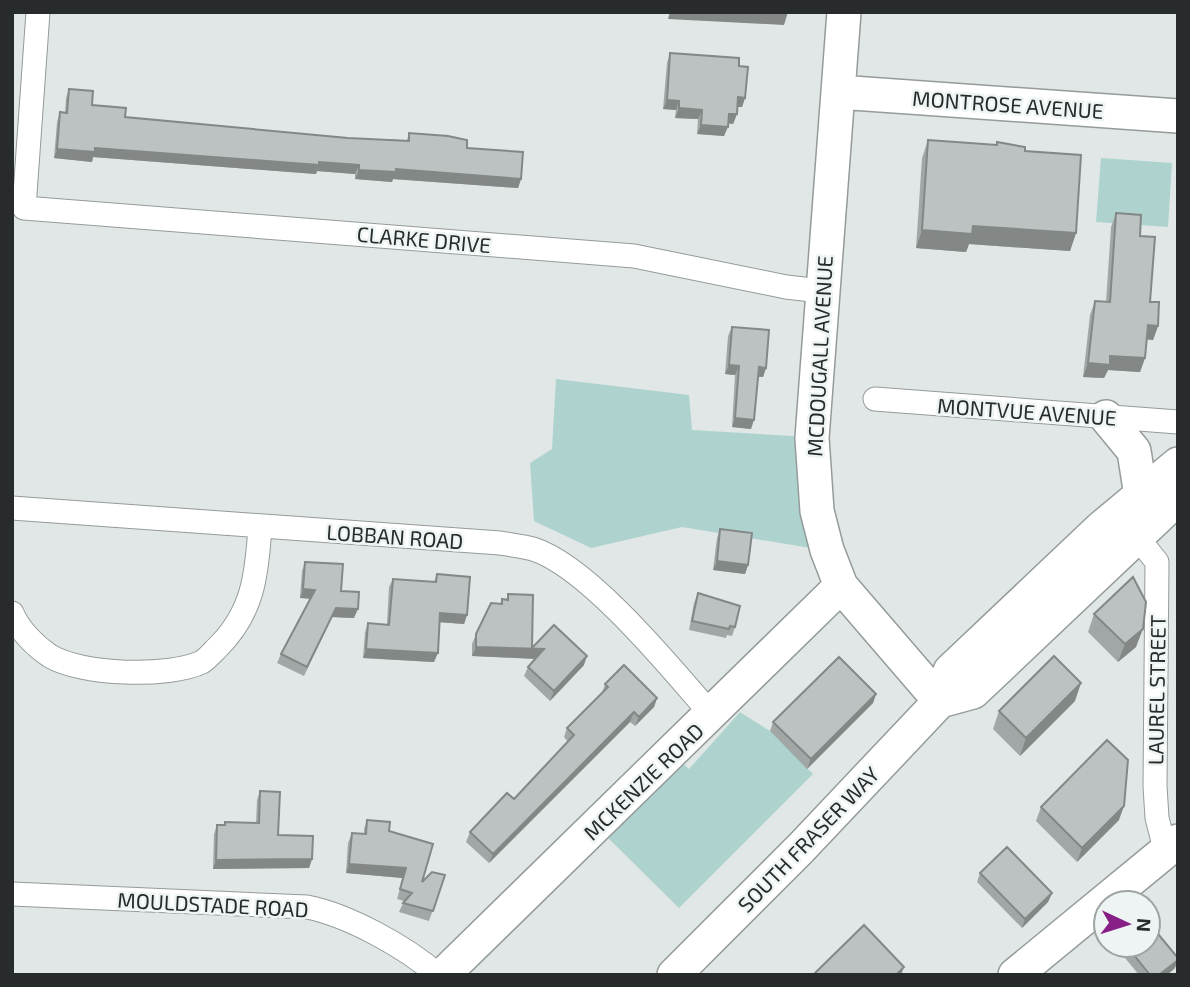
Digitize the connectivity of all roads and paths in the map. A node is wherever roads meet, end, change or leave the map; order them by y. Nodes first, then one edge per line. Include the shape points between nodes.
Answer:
1 (38, 12) edge
2 (844, 12) edge
3 (838, 92) junction
4 (1178, 116) edge
5 (821, 291) junction
6 (876, 399) dead end
7 (1106, 417) junction
8 (1178, 422) edge
9 (1178, 464) edge
10 (1141, 496) junction
11 (1178, 498) edge
12 (12, 508) edge
13 (260, 526) junction
14 (1138, 537) junction
15 (841, 586) junction
16 (12, 613) edge
17 (940, 701) junction
18 (711, 714) junction
19 (1172, 845) edge
20 (12, 894) edge
21 (441, 975) edge
22 (674, 975) edge
23 (1015, 975) edge

1 - 5 street, CLARKE DRIVE via 24,208 634,256
2 - 3 street, MCDOUGALL AVENUE
3 - 4 street, MONTROSE AVENUE
3 - 5 street, MCDOUGALL AVENUE
5 - 15 street, MCDOUGALL AVENUE via 812,469 820,524
6 - 7 street, MONTVUE AVENUE
7 - 8 street, MONTVUE AVENUE
7 - 10 street via 1134,451
9 - 10 street, SOUTH FRASER WAY
10 - 17 street, SOUTH FRASER WAY via 1101,527 950,671
11 - 14 street
12 - 13 street, LOBBAN ROAD
13 - 16 street via 249,604 234,631 202,662 153,673 91,668 52,657 17,626
13 - 18 street, LOBBAN ROAD via 534,549 600,594
14 - 17 street via 973,692
14 - 19 street, LAUREL STREET via 1157,562 1155,786 1157,818
15 - 17 street, MCDOUGALL AVENUE
15 - 18 street, MCKENZIE ROAD
17 - 22 street, SOUTH FRASER WAY
18 - 21 street, MCKENZIE ROAD
19 - 23 street
20 - 21 street, MOULDSTADE ROAD via 307,907 347,920

